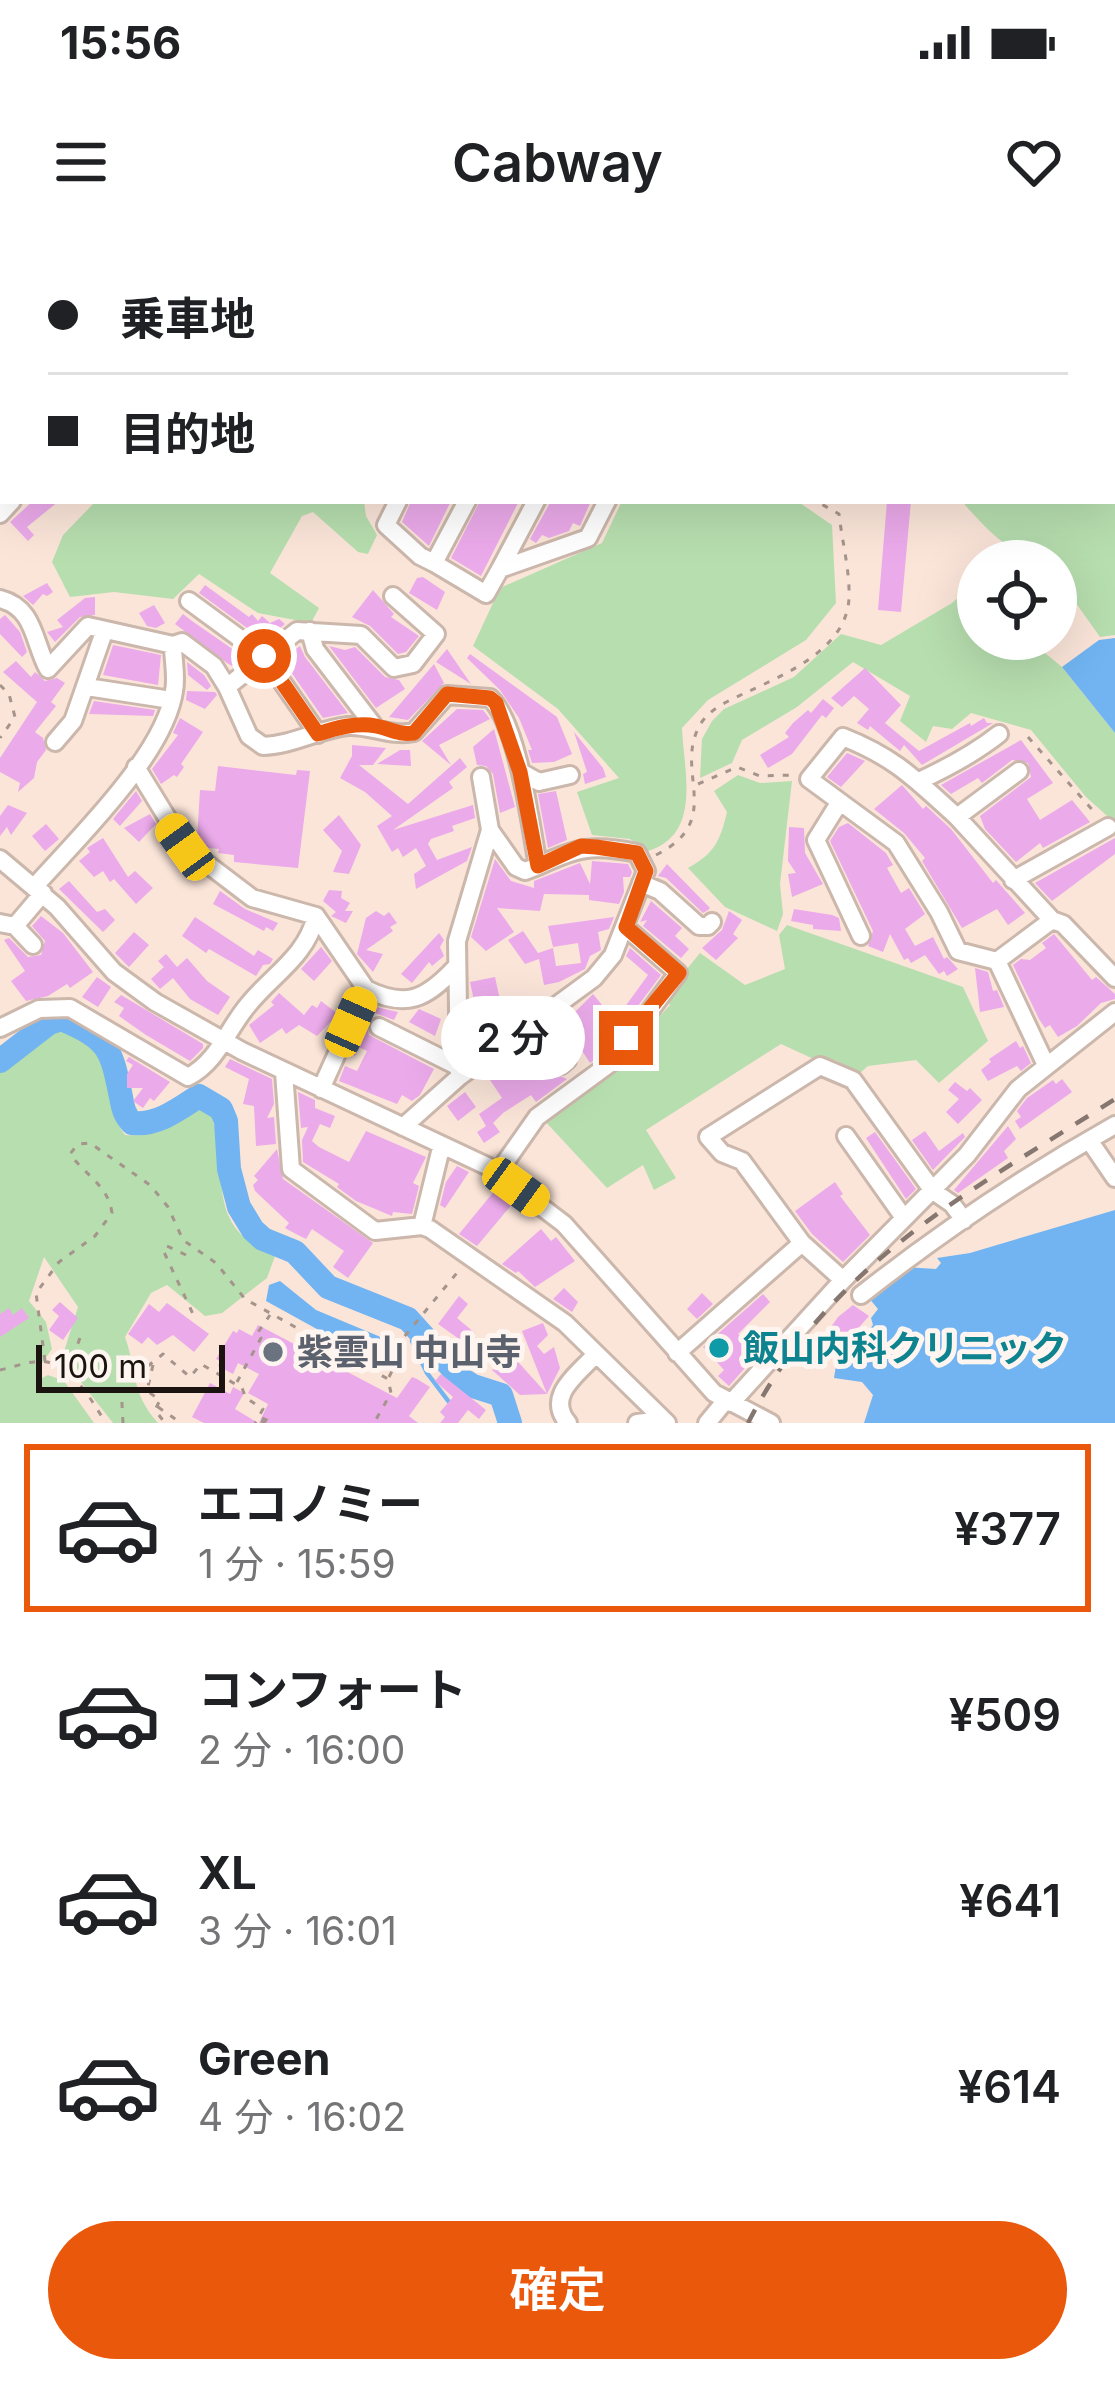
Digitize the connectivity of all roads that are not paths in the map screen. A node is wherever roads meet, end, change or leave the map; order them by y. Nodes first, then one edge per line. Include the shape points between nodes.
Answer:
1 (971, 240) edge
2 (993, 240) edge
3 (396, 504) edge
4 (465, 504) edge
5 (534, 504) edge
6 (605, 504) edge
7 (434, 563) junction
8 (500, 568) junction
9 (393, 596) dead end
10 (0, 599) edge
11 (189, 601) dead end
12 (310, 631) junction
13 (104, 632) junction
14 (172, 645) junction
15 (264, 656) junction
16 (87, 687) junction
17 (227, 687) junction
18 (171, 700) junction
19 (374, 725) junction
20 (318, 734) junction
21 (999, 734) dead end
22 (55, 742) dead end
23 (136, 767) junction
24 (1019, 771) dead end
25 (520, 772) junction
26 (570, 775) dead end
27 (482, 777) dead end
28 (919, 781) junction
29 (839, 803) junction
30 (957, 817) junction
31 (1108, 827) road end
32 (490, 830) junction
33 (0, 859) edge
34 (538, 866) junction
35 (1013, 880) junction
36 (641, 883) junction
37 (39, 890) junction
38 (316, 916) junction
39 (1052, 920) junction
40 (712, 922) dead end
41 (7, 924) edge
42 (626, 927) junction
43 (861, 937) dead end
44 (33, 946) dead end
45 (997, 961) junction
46 (455, 968) junction
47 (1115, 978) edge
48 (366, 989) junction
49 (1115, 1012) edge
50 (543, 1019) junction
51 (379, 1027) dead end
52 (0, 1028) edge
53 (223, 1041) junction
54 (561, 1065) dead end
55 (1046, 1065) junction
56 (284, 1072) junction
57 (459, 1072) junction
58 (320, 1089) junction
59 (1115, 1125) edge
60 (403, 1127) junction
61 (846, 1136) dead end
62 (1089, 1140) junction
63 (441, 1148) junction
64 (497, 1174) junction
65 (1115, 1178) edge
66 (933, 1190) junction
67 (904, 1218) junction
68 (964, 1220) junction
69 (422, 1226) junction
70 (802, 1243) junction
71 (842, 1280) junction
72 (861, 1295) dead end
73 (676, 1353) junction
74 (595, 1354) junction
75 (729, 1401) junction
76 (665, 1421) edge
77 (568, 1423) edge
78 (637, 1423) edge
79 (707, 1423) edge
80 (771, 1423) edge

1 - 2 street
3 - 7 street via 386,525
4 - 7 street
5 - 8 street
6 - 8 street via 588,538
7 - 8 street via 486,594
9 - 12 street via 436,634 413,664 394,668 361,635
10 - 13 street via 25,613 48,669 82,629
11 - 15 street
12 - 15 street via 297,631
12 - 19 street
13 - 14 street
13 - 16 street
14 - 17 street via 182,642 214,666
14 - 18 street
15 - 17 street
15 - 20 street
16 - 18 street
16 - 22 street
17 - 20 street via 254,742 278,746
18 - 23 street
19 - 20 street
19 - 25 street via 414,733 447,694 490,698
21 - 28 street
23 - 37 street
23 - 38 street via 185,847 252,898
24 - 30 street
25 - 26 street via 539,782
25 - 34 street
27 - 32 street
28 - 29 street via 881,752 843,737 809,779
28 - 30 street
29 - 43 street via 816,840
29 - 45 street via 896,843 958,951
30 - 35 street
31 - 35 street
32 - 34 street via 516,867
32 - 46 street
33 - 37 street
34 - 36 street via 581,846 633,851 644,861
35 - 39 street
36 - 40 street via 699,926
36 - 42 street
37 - 41 street
37 - 53 street via 114,972
38 - 48 street
38 - 53 street via 307,942
39 - 45 street
39 - 47 street
41 - 44 street
42 - 50 street via 594,978
42 - 64 street via 679,973 612,1062 537,1117
45 - 55 street
46 - 48 street via 419,1000
46 - 57 street
48 - 58 street
49 - 55 street
50 - 54 street via 567,1053
50 - 57 street
51 - 57 street
52 - 53 street via 39,1009 70,1008 188,1077
53 - 56 street
55 - 66 street
56 - 58 street
56 - 69 street via 291,1169 375,1231
57 - 60 street
58 - 60 street
59 - 62 street
60 - 63 street
61 - 67 street
62 - 65 street
62 - 68 street
63 - 64 street
63 - 69 street
64 - 73 street via 563,1224
66 - 67 street
66 - 68 street
66 - 70 street via 853,1080 820,1066 708,1137 742,1161
67 - 71 street
68 - 72 street
69 - 74 street via 565,1323
70 - 71 street
70 - 73 street
71 - 75 street
73 - 75 street
74 - 76 street
74 - 77 street via 559,1398
75 - 79 street
75 - 80 street
76 - 78 street

